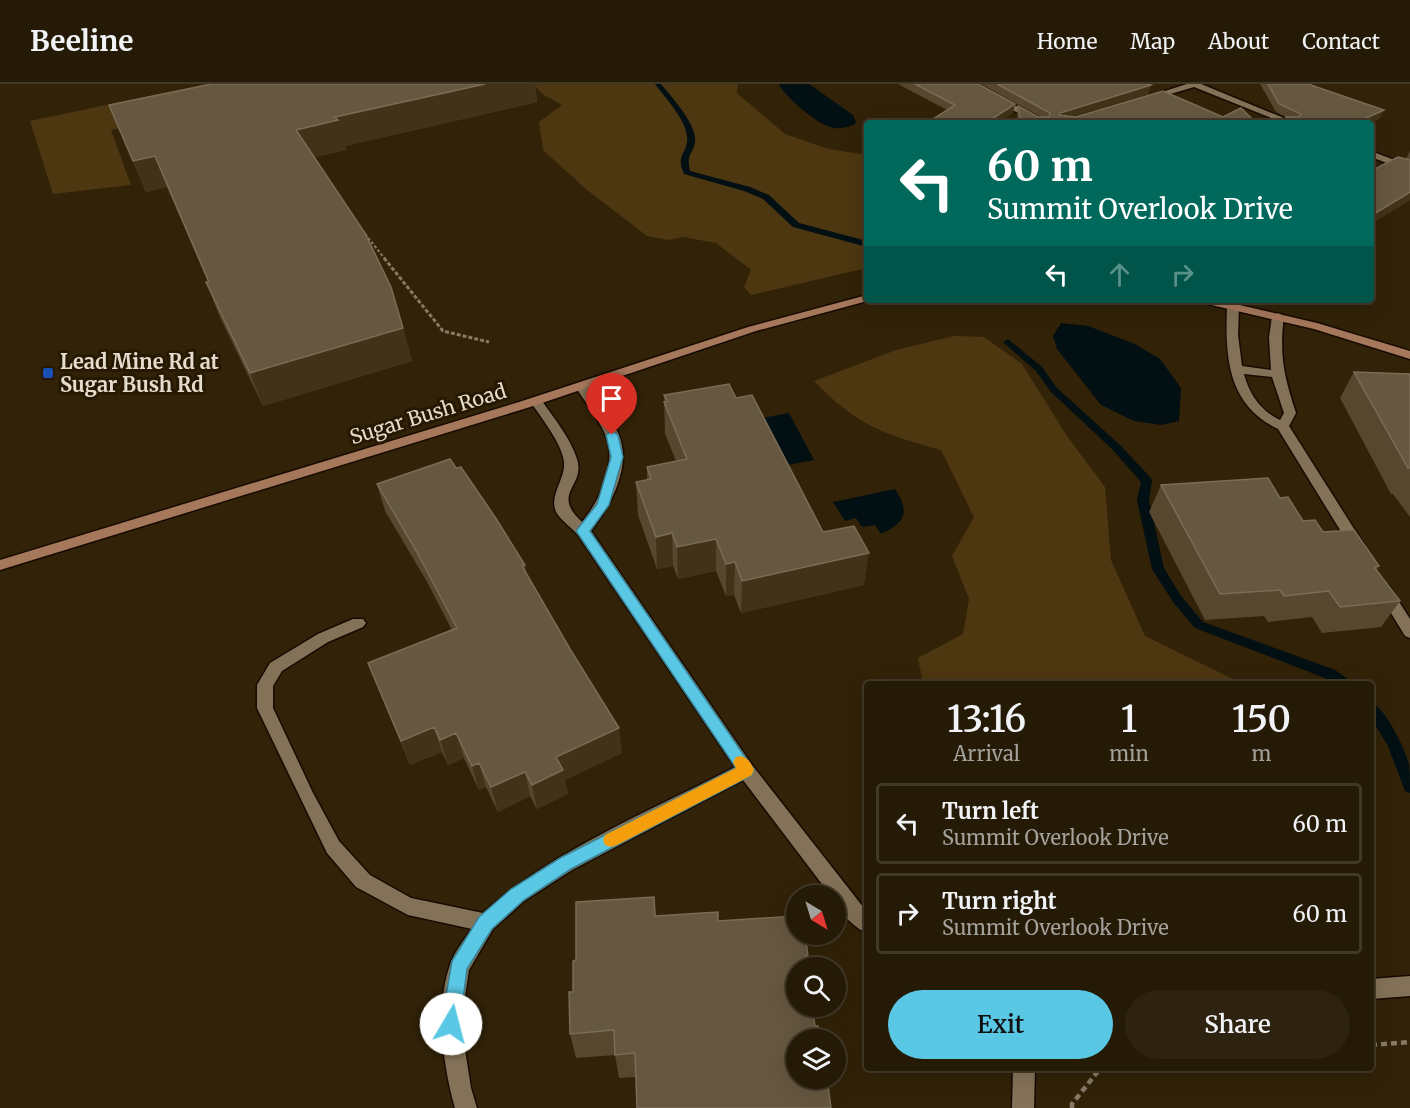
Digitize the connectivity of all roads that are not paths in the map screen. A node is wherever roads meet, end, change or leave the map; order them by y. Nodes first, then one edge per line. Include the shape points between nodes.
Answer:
1 (970, 84) edge
2 (1196, 84) edge
3 (1140, 100) edge
4 (1037, 120) edge
5 (1286, 120) edge
6 (1374, 155) edge
7 (1410, 170) edge
8 (864, 299) edge
9 (1218, 303) edge
10 (1233, 306) junction
11 (1278, 316) junction
12 (1410, 355) edge
13 (1236, 369) junction
14 (1277, 374) junction
15 (581, 386) junction
16 (536, 401) junction
17 (1283, 426) junction
18 (583, 531) junction
19 (0, 565) edge
20 (358, 623) dead end
21 (1410, 632) edge
22 (746, 770) junction
23 (864, 921) edge
24 (486, 923) junction
25 (1410, 986) edge
26 (1374, 989) edge
27 (1024, 1071) edge
28 (466, 1108) edge
29 (1023, 1108) edge

1 - 4 street
2 - 3 street
2 - 5 street
6 - 7 street
8 - 15 street, Sugar Bush Road via 752,329
9 - 10 street
10 - 11 street
10 - 13 street
11 - 12 street
11 - 14 street
13 - 14 street
13 - 17 street via 1246,394 1262,415
14 - 17 street via 1290,412
15 - 16 street, Sugar Bush Road
15 - 18 street via 612,435 617,457 603,505
16 - 18 street via 571,461 561,496 563,512
16 - 19 street, Sugar Bush Road
17 - 21 street
18 - 22 street
20 - 24 street via 323,638 276,667 265,685 265,708 333,847 363,881 408,906
22 - 23 street
22 - 24 street via 566,864 518,895
24 - 28 street via 459,967 451,1024
25 - 26 street
27 - 29 street

